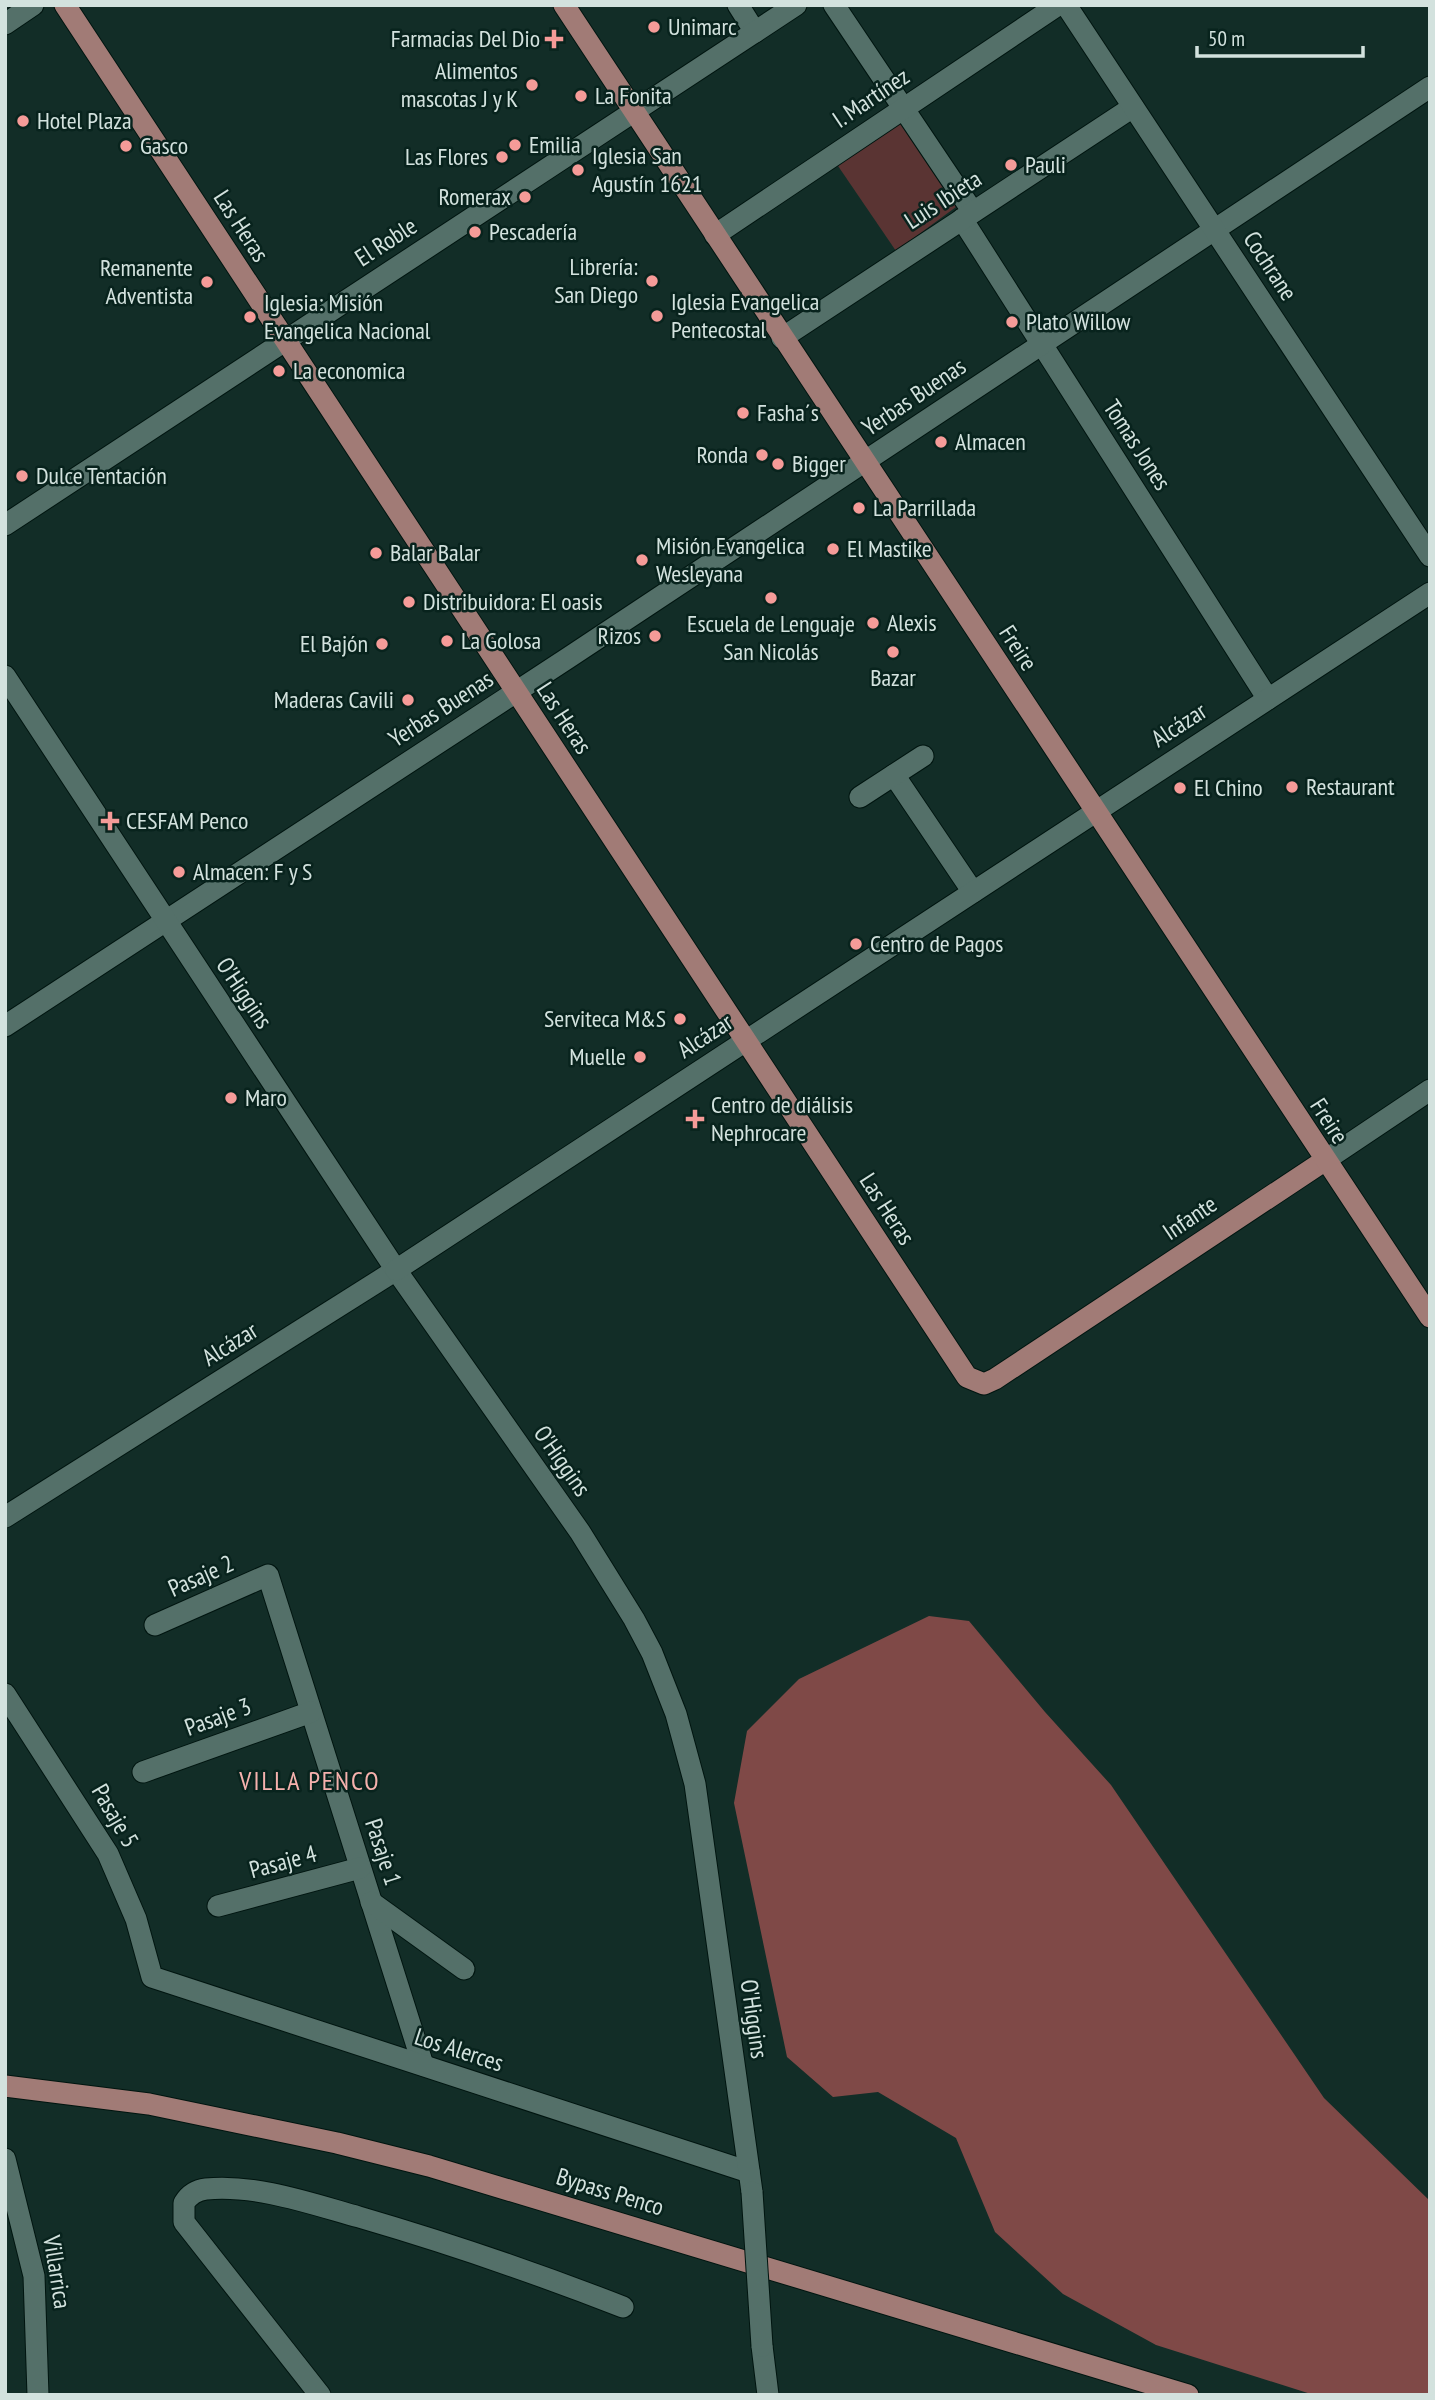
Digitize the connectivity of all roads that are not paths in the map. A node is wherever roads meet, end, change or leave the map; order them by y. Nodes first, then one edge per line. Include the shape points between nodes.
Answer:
1 (33, 5) edge
2 (65, 5) edge
3 (564, 5) edge
4 (738, 5) edge
5 (796, 5) edge
6 (834, 5) edge
7 (1058, 5) edge
8 (1066, 5) edge
9 (5, 24) edge
10 (755, 32) junction
11 (1430, 87) edge
12 (1133, 107) junction
13 (903, 109) junction
14 (634, 112) junction
15 (967, 216) junction
16 (1213, 228) junction
17 (715, 235) junction
18 (782, 338) junction
19 (284, 340) junction
20 (1041, 344) junction
21 (864, 462) junction
22 (5, 525) edge
23 (1430, 556) edge
24 (1430, 593) edge
25 (5, 676) edge
26 (515, 691) junction
27 (1268, 699) junction
28 (923, 756) dead end
29 (894, 775) junction
30 (860, 797) dead end
31 (1095, 812) junction
32 (973, 892) junction
33 (165, 921) junction
34 (5, 1026) edge
35 (745, 1041) junction
36 (1430, 1090) edge
37 (1324, 1161) junction
38 (396, 1270) junction
39 (1430, 1317) edge
40 (978, 1383) joint
41 (5, 1517) edge
42 (268, 1575) joint
43 (155, 1625) dead end
44 (5, 1694) edge
45 (311, 1712) junction
46 (143, 1772) dead end
47 (360, 1868) junction
48 (371, 1902) junction
49 (218, 1906) dead end
50 (464, 1969) dead end
51 (152, 1977) joint
52 (423, 2065) junction
53 (5, 2086) edge
54 (5, 2159) edge
55 (751, 2182) junction
56 (623, 2307) dead end
57 (38, 2395) edge
58 (320, 2395) edge
59 (768, 2395) edge
60 (1188, 2395) edge

1 - 9 street
2 - 19 main road, Las Heras
3 - 14 main road, Freire
4 - 10 street
5 - 10 street, El Roble
6 - 13 street, Tomas Jones
7 - 13 street, I. Martínez
8 - 12 street, Cochrane
10 - 14 street, El Roble
11 - 16 street, Yerbas Buenas
12 - 15 street, Luis Ibieta
12 - 16 street, Cochrane
13 - 15 street, Tomas Jones
13 - 17 street, I. Martínez
14 - 17 main road, Freire
14 - 19 street, El Roble
15 - 18 street, Luis Ibieta
15 - 20 street, Tomas Jones
16 - 20 street, Yerbas Buenas
16 - 23 street, Cochrane
17 - 18 main road, Freire
18 - 21 main road, Freire
19 - 22 street, El Roble
19 - 26 main road, Las Heras
20 - 21 street, Yerbas Buenas
20 - 27 street, Tomas Jones
21 - 26 street, Yerbas Buenas
21 - 31 main road, Freire
24 - 27 street, Alcázar
25 - 33 street, O'Higgins
26 - 33 street, Yerbas Buenas
26 - 35 main road, Las Heras
27 - 31 street, Alcázar
28 - 29 street
29 - 30 street
29 - 32 street
31 - 32 street, Alcázar
31 - 37 main road, Freire
32 - 35 street, Alcázar
33 - 34 street, Yerbas Buenas
33 - 38 street, O'Higgins
35 - 38 street, Alcázar
35 - 40 main road, Las Heras via 963,1372
36 - 37 street, Infante
37 - 39 main road, Freire
37 - 40 main road, Infante via 995,1379
38 - 41 street, Alcázar
38 - 55 street, O'Higgins via 610,1579 667,1688 695,1784
42 - 43 street, Pasaje 2
42 - 45 street, Pasaje 1
44 - 51 street, Pasaje 5 via 108,1854 136,1919
45 - 46 street, Pasaje 3
45 - 47 street, Pasaje 1
47 - 48 street, Pasaje 1
47 - 49 street, Pasaje 4
48 - 50 street
48 - 52 street, Pasaje 1
51 - 52 street, Los Alerces
52 - 55 street, Los Alerces
53 - 60 main road, Bypass Penco via 149,2104 416,2163
54 - 57 street, Villarrica via 34,2276
55 - 59 street, O'Higgins, bridge
56 - 58 street via 470,2252 278,2196 200,2191 184,2203 182,2216 189,2228

